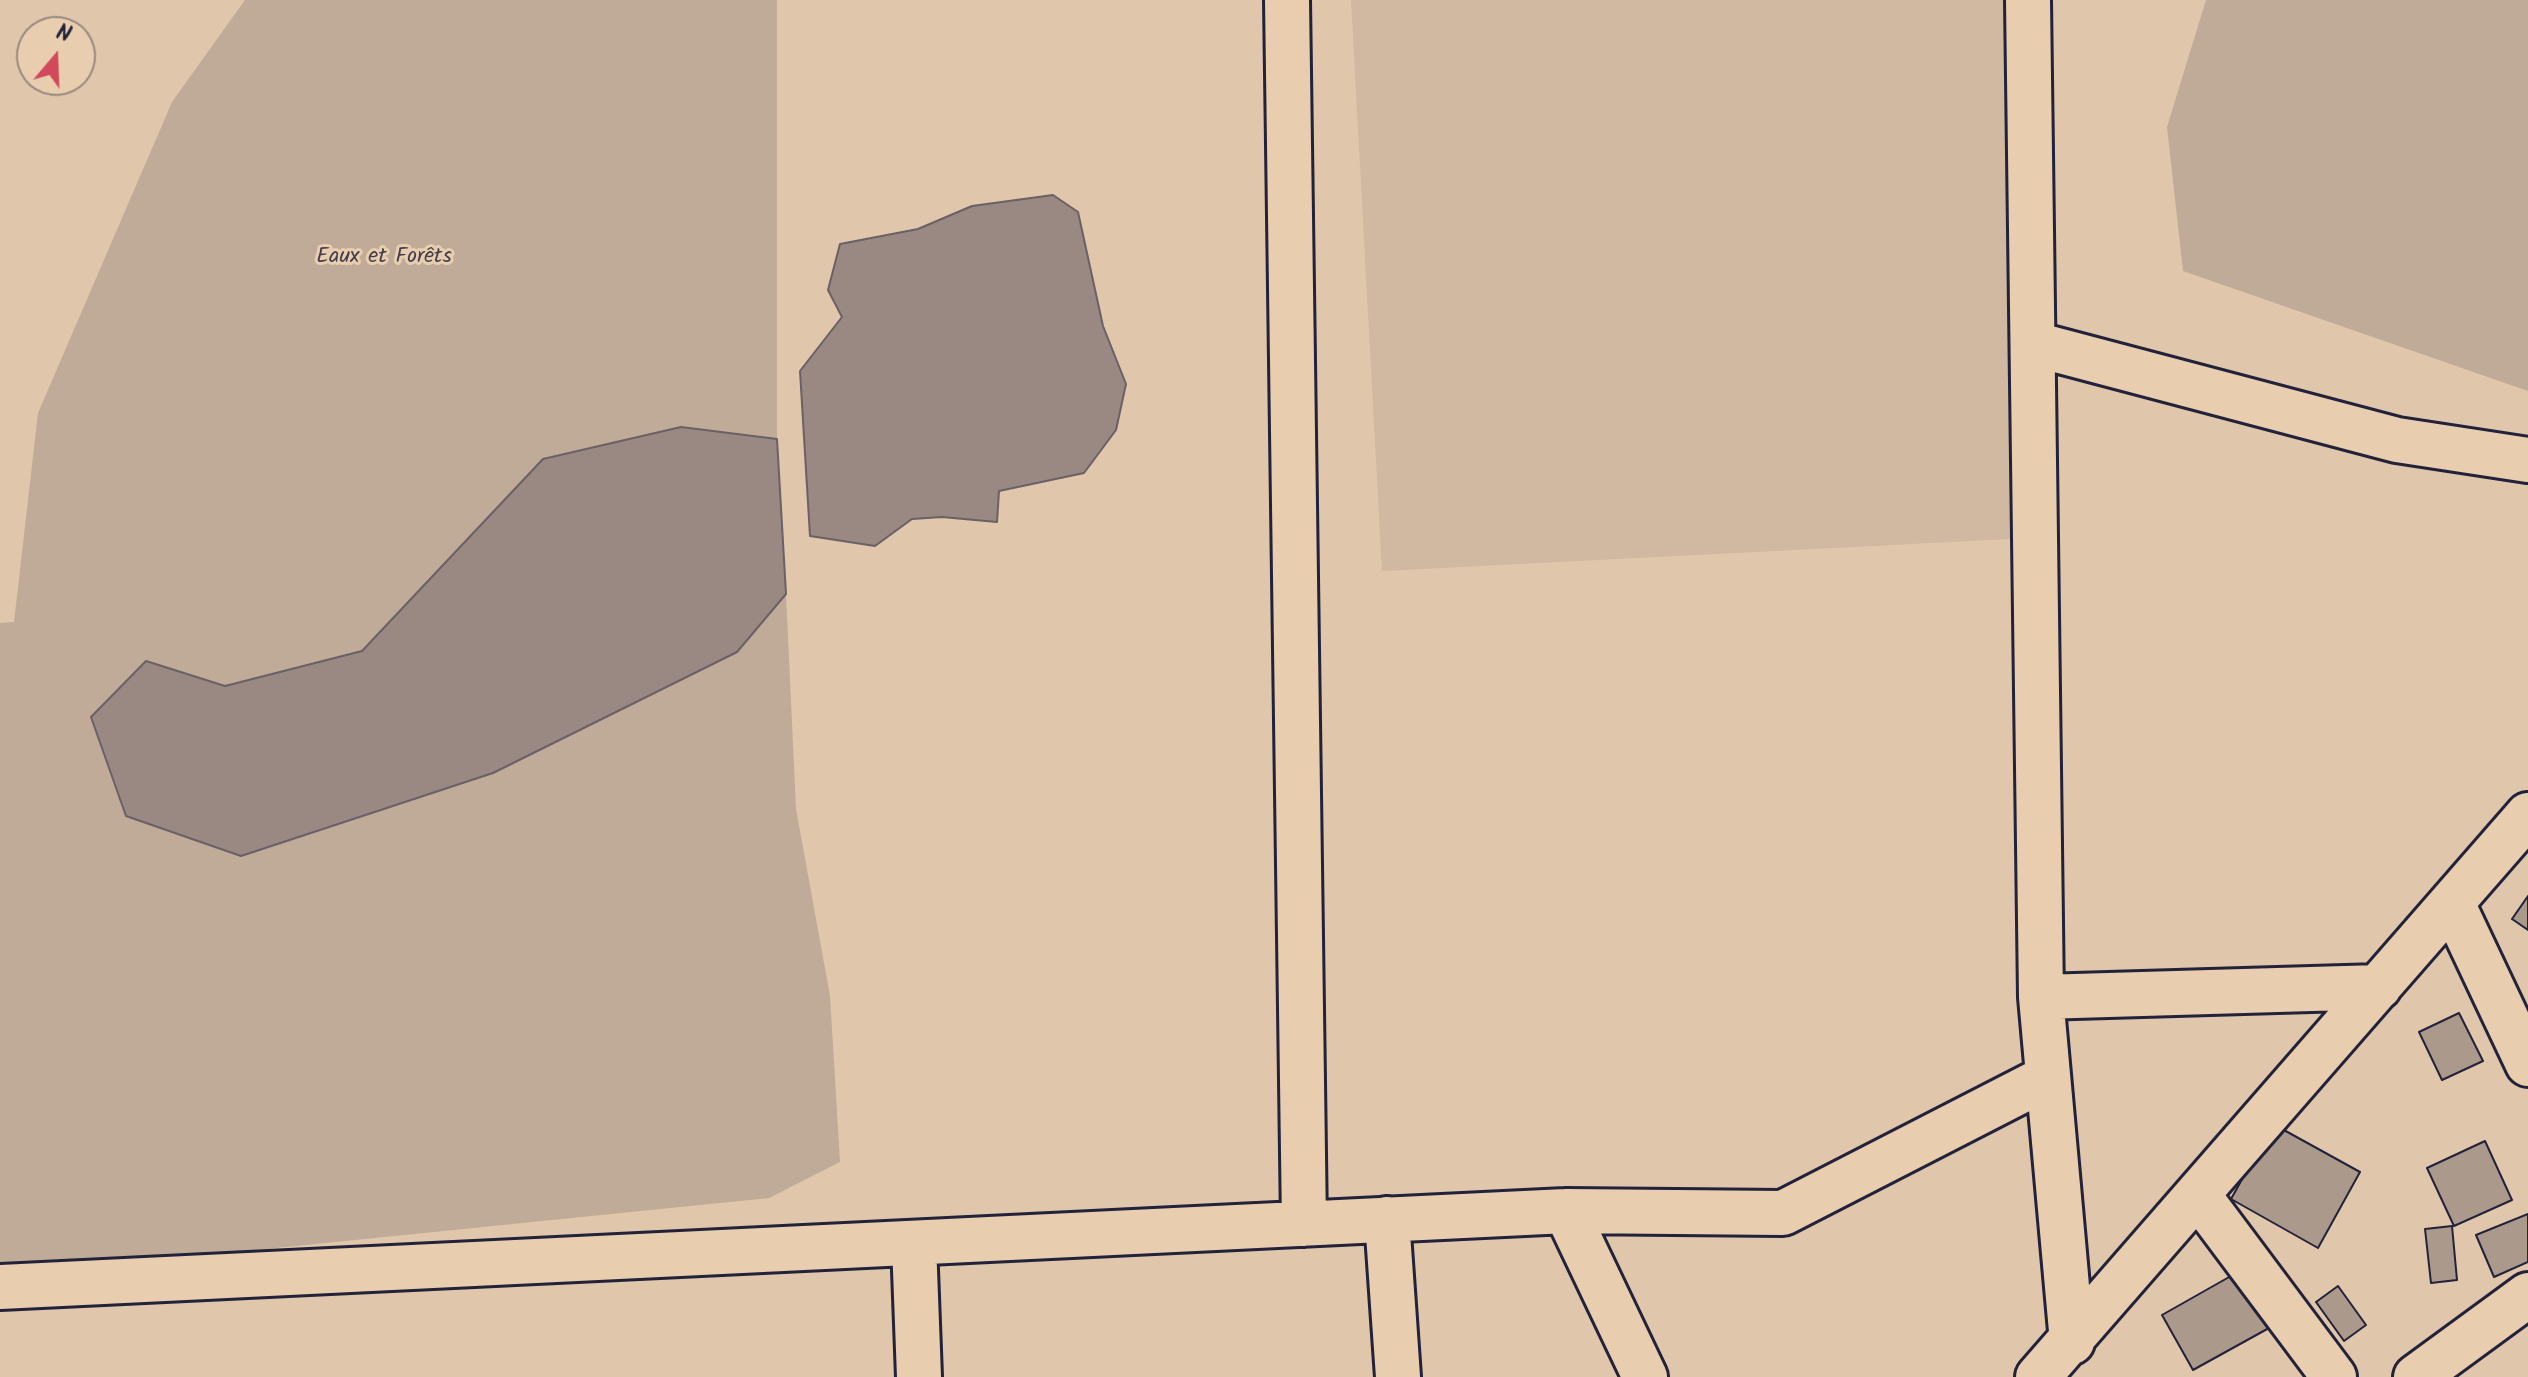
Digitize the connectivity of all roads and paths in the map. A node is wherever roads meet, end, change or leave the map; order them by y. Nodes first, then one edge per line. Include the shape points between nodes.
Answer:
1 (1287, 0) edge
2 (2028, 0) edge
3 (2034, 344) junction
4 (2528, 460) edge
5 (2528, 815) edge
6 (2452, 903) junction
7 (2379, 987) junction
8 (2041, 997) junction
9 (2528, 1064) edge
10 (2046, 1078) junction
11 (2198, 1195) junction
12 (1566, 1211) junction
13 (1387, 1219) junction
14 (1304, 1224) junction
15 (914, 1243) junction
16 (0, 1287) edge
17 (2528, 1295) edge
18 (2072, 1342) junction
19 (919, 1377) edge
20 (1398, 1377) edge
21 (1645, 1377) edge
22 (2038, 1377) edge
23 (2334, 1377) edge
24 (2416, 1377) edge

1 - 14 street
2 - 3 street
3 - 4 street via 2397,440
3 - 8 street
5 - 6 street
6 - 7 street
6 - 9 street
7 - 8 street
7 - 11 street
8 - 10 street
10 - 12 street via 1783,1213
10 - 18 street
11 - 18 street
11 - 23 street
12 - 13 street
12 - 21 street
13 - 14 street
13 - 20 street
14 - 15 street
15 - 16 street
15 - 19 street
17 - 24 street
18 - 22 street

